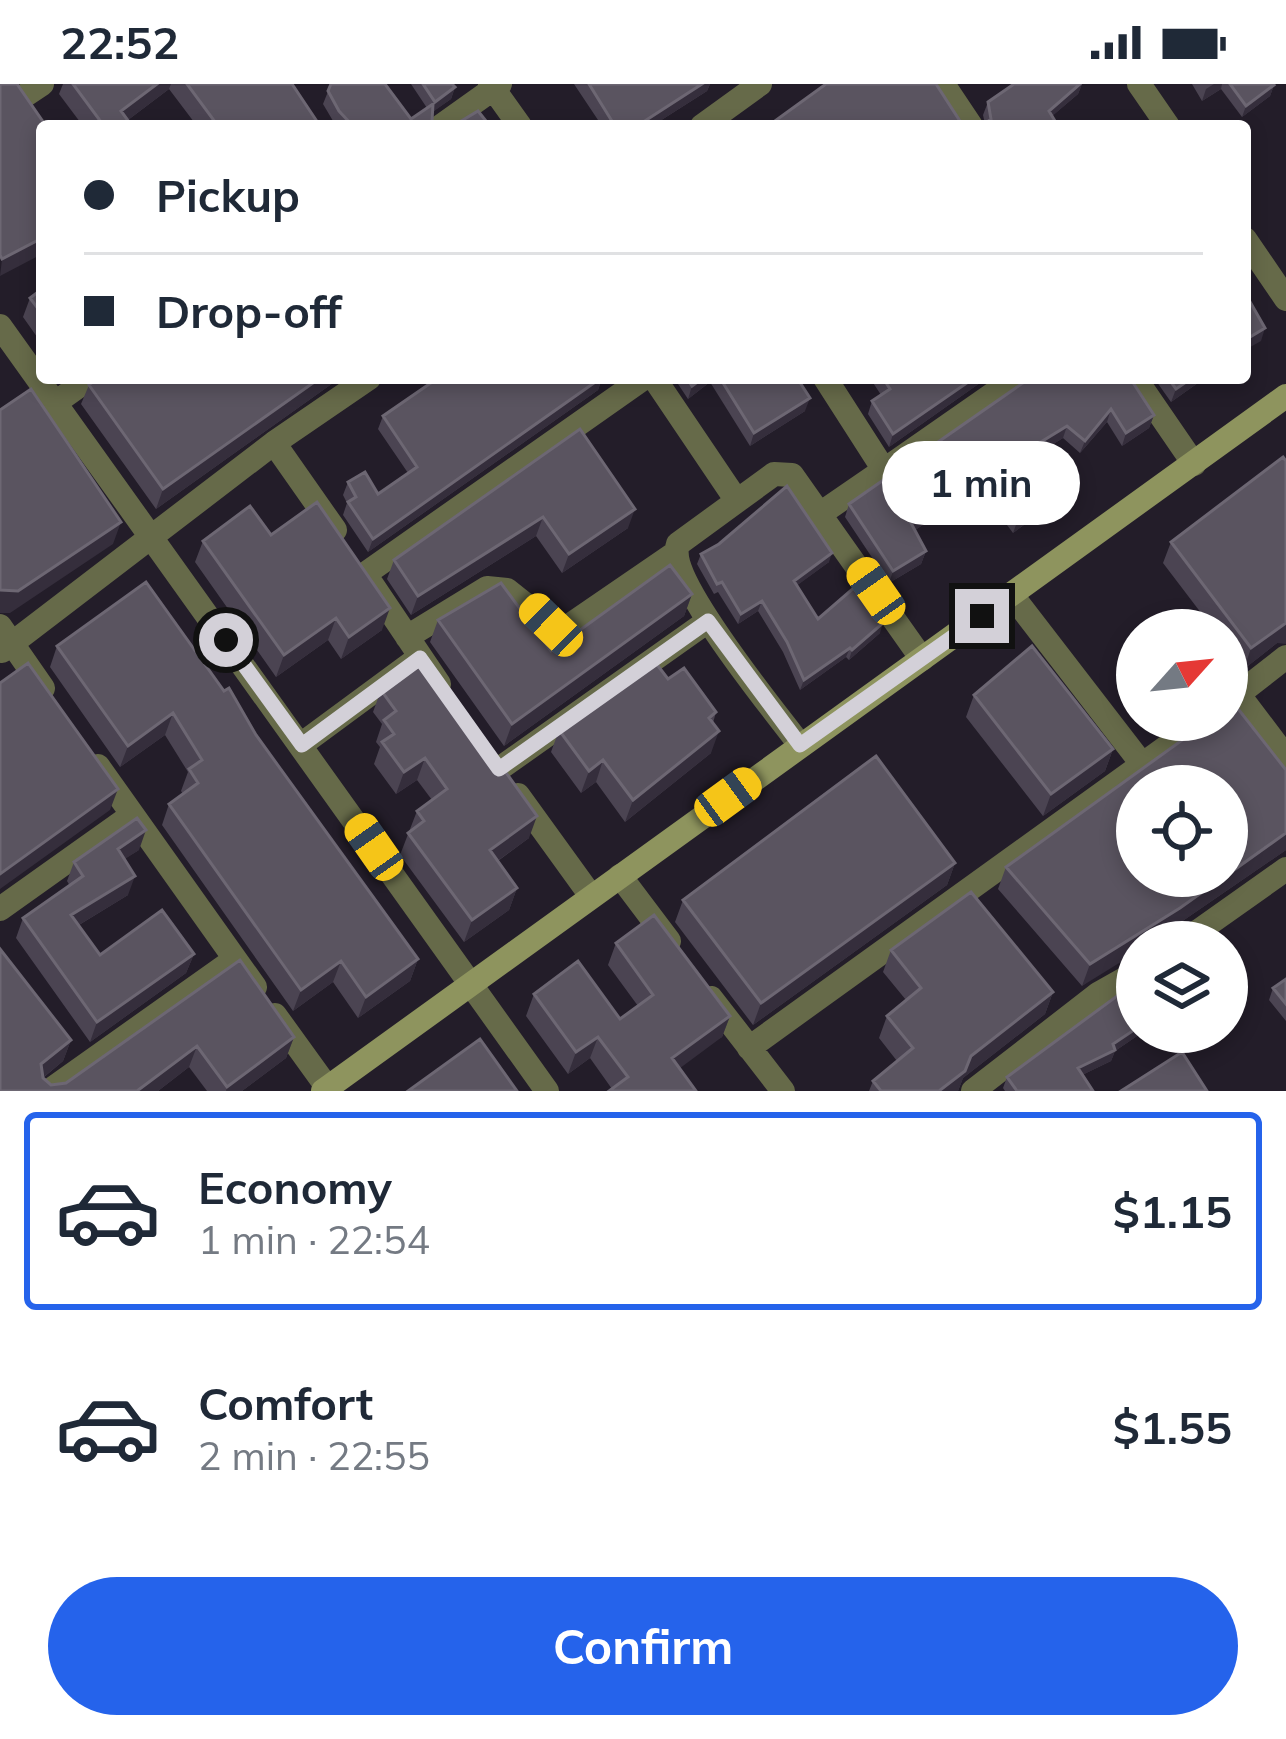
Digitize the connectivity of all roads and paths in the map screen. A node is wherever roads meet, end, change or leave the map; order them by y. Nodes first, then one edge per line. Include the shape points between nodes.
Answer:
1 (760, 84) edge
2 (943, 84) edge
3 (1139, 84) edge
4 (494, 86) edge
5 (449, 120) edge
6 (516, 120) edge
7 (710, 120) edge
8 (962, 120) edge
9 (1164, 120) edge
10 (1251, 247) edge
11 (1286, 298) edge
12 (0, 326) edge
13 (36, 376) edge
14 (41, 384) edge
15 (82, 384) edge
16 (360, 384) edge
17 (635, 384) edge
18 (658, 384) edge
19 (829, 384) edge
20 (1007, 384) edge
21 (1139, 384) edge
22 (1286, 396) edge
23 (55, 403) junction
24 (274, 443) junction
25 (1194, 464) junction
26 (884, 470) junction
27 (737, 501) junction
28 (820, 514) junction
29 (150, 536) junction
30 (674, 554) junction
31 (365, 574) junction
32 (1012, 594) junction
33 (708, 621) junction
34 (4, 641) edge
35 (413, 647) junction
36 (1286, 657) edge
37 (922, 658) junction
38 (1248, 687) edge
39 (460, 713) edge
40 (61, 714) edge
41 (1248, 716) edge
42 (1174, 741) edge
43 (302, 745) junction
44 (800, 745) junction
45 (86, 749) edge
46 (1286, 758) edge
47 (1142, 764) junction
48 (132, 815) junction
49 (1286, 869) edge
50 (620, 876) junction
51 (591, 896) junction
52 (0, 909) edge
53 (1213, 921) edge
54 (235, 959) junction
55 (471, 984) junction
56 (1116, 984) edge
57 (748, 1048) junction
58 (325, 1089) edge
59 (49, 1091) edge
60 (547, 1091) edge
61 (783, 1091) edge
62 (973, 1091) edge

1 - 7 street
2 - 8 street
3 - 9 street
4 - 5 street
4 - 6 street
10 - 11 street
12 - 13 street
14 - 23 street
15 - 23 street
16 - 24 street
17 - 31 street
18 - 27 street
19 - 26 street
20 - 26 street
21 - 25 street
22 - 25 street
23 - 29 street
24 - 29 street
24 - 31 street
25 - 32 street
26 - 28 street
27 - 28 street via 783,472
27 - 30 street
28 - 37 street
29 - 34 street
29 - 43 street
30 - 33 street
30 - 35 street via 566,628 507,590 487,588
31 - 35 street
32 - 37 street
32 - 47 street
33 - 44 street
33 - 51 street via 493,760
34 - 40 street
35 - 39 street
35 - 43 street
36 - 38 street
37 - 44 street
41 - 46 street
42 - 47 street
43 - 55 street
44 - 50 street
45 - 48 street
47 - 57 street
48 - 52 street
48 - 54 street
49 - 53 street
50 - 51 street
50 - 57 street
51 - 55 street
54 - 58 street
54 - 59 street
55 - 58 street
55 - 60 street
56 - 62 street
57 - 61 street

